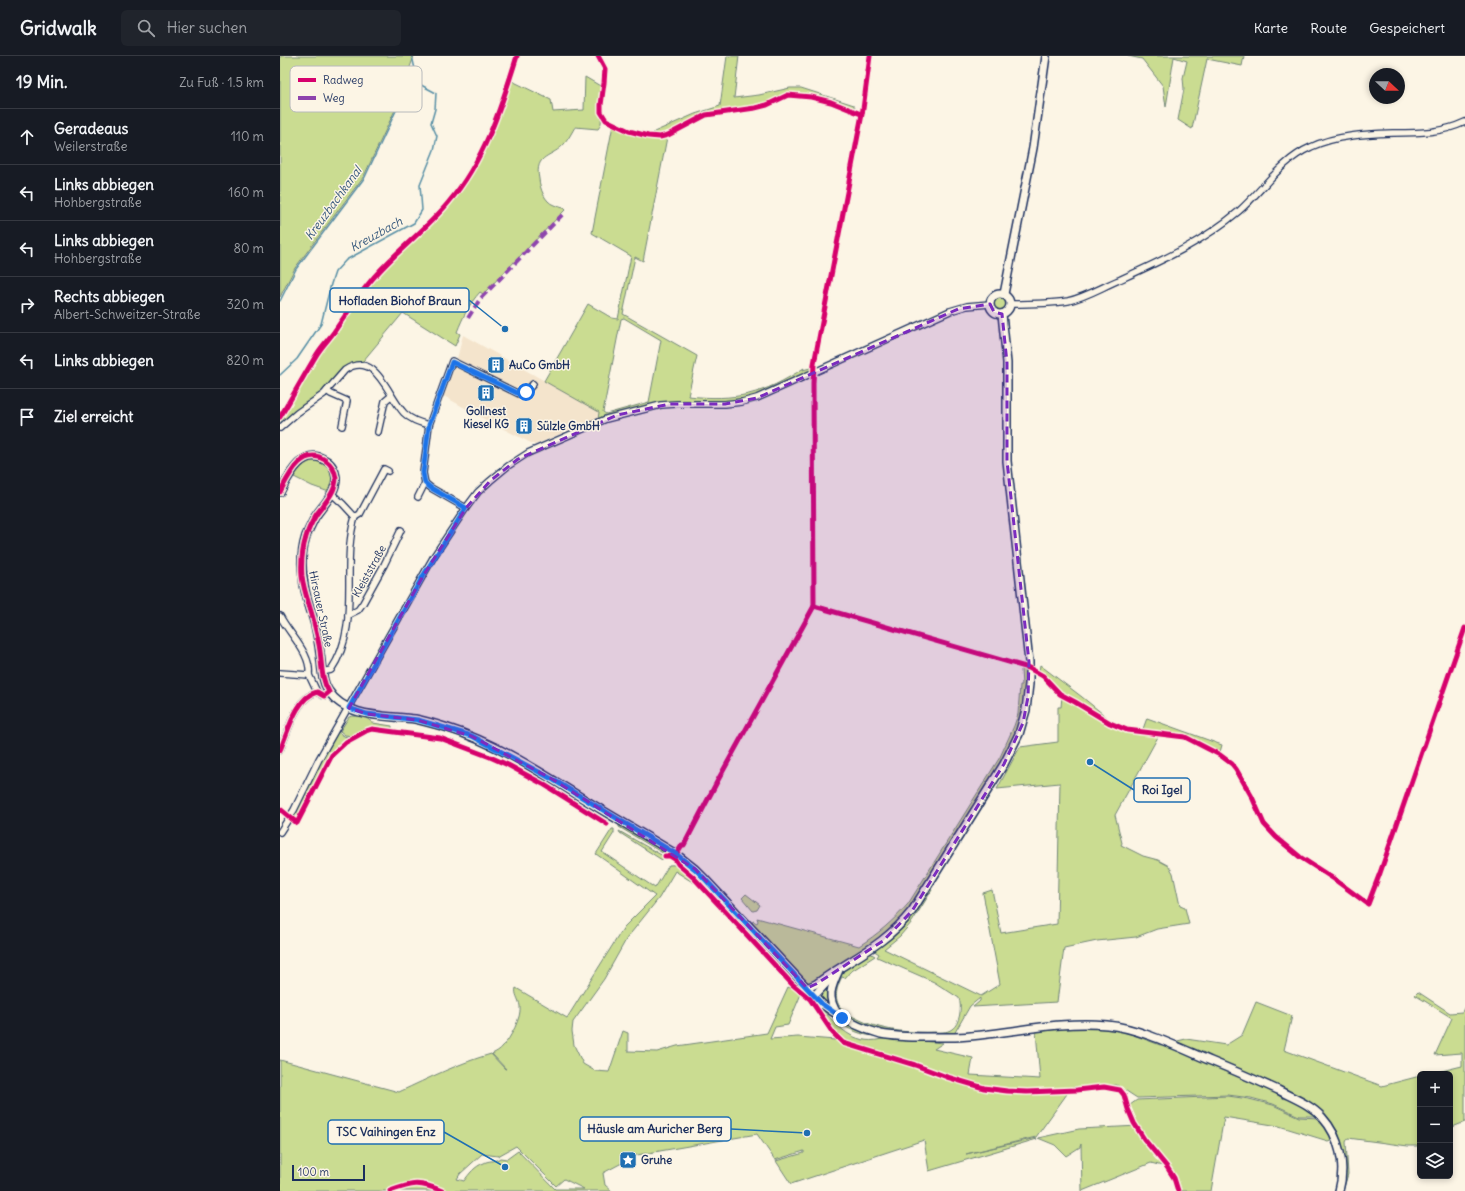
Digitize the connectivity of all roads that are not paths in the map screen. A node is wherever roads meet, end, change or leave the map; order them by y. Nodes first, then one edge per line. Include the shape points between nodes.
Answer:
1 (1046, 56) edge
2 (1465, 122) edge
3 (1004, 294) junction
4 (990, 304) junction
5 (1011, 304) junction
6 (1002, 314) junction
7 (533, 384) dead end
8 (327, 391) junction
9 (391, 396) junction
10 (429, 425) junction
11 (342, 426) dead end
12 (280, 428) edge
13 (378, 432) dead end
14 (388, 470) dead end
15 (425, 483) junction
16 (280, 492) edge
17 (332, 493) junction
18 (418, 497) dead end
19 (466, 508) junction
20 (355, 517) junction
21 (401, 530) dead end
22 (348, 615) junction
23 (280, 616) edge
24 (322, 672) junction
25 (280, 673) edge
26 (309, 674) junction
27 (317, 692) junction
28 (329, 692) junction
29 (349, 708) junction
30 (280, 750) edge
31 (280, 832) edge
32 (839, 970) junction
33 (807, 988) junction
34 (814, 996) junction
35 (842, 1018) junction
36 (1339, 1191) edge

1 - 3 main road via 1034,140
2 - 5 street via 1438,131 1364,135 1317,144 1292,158 1225,222 1177,253 1076,298
3 - 4 main road via 996,294 991,298
3 - 5 main road
4 - 6 main road via 994,312
4 - 19 street via 950,311 748,401 725,404 670,404 617,415 585,427 518,459 486,484
5 - 6 main road
6 - 32 main road via 1007,363 1007,460 1029,662 1030,684 1026,710 1019,734 1004,764 912,911 883,941
7 - 10 street via 526,392 519,394 452,362
8 - 9 street via 345,370 364,365 377,372
8 - 11 street via 347,401
8 - 12 street via 293,415
9 - 10 street via 405,414
9 - 13 street via 385,402
10 - 15 street via 423,467
14 - 20 street via 384,469 360,514
15 - 18 street
15 - 19 street
16 - 17 main road, Hirsauer Straße via 295,466 304,459 314,456 325,460 334,470 336,480
17 - 20 street
17 - 24 main road, Hirsauer Straße via 309,528 303,547 302,562
19 - 29 street via 419,582
20 - 22 street via 350,531
21 - 22 street, Kleiststraße via 363,604
22 - 24 street via 339,659 331,670
23 - 26 street via 307,658
24 - 28 main road, Hirsauer Straße
25 - 26 street
26 - 27 street
27 - 28 street via 324,696
27 - 30 street via 306,698 299,706
28 - 29 main road, Hirsauer Straße
29 - 31 street
29 - 33 main road, Hirsauer Straße via 367,714 418,720 472,736 552,779 676,854 695,869
32 - 33 main road
32 - 34 main road
32 - 35 main road via 831,996 835,1010
33 - 34 main road, Hirsauer Straße
34 - 35 main road, Hirsauer Straße
35 - 36 main road, Hirsauer Straße via 882,1034 904,1037 959,1037 1068,1024 1107,1025 1157,1039 1248,1076 1313,1109 1330,1127 1339,1148 1342,1169

